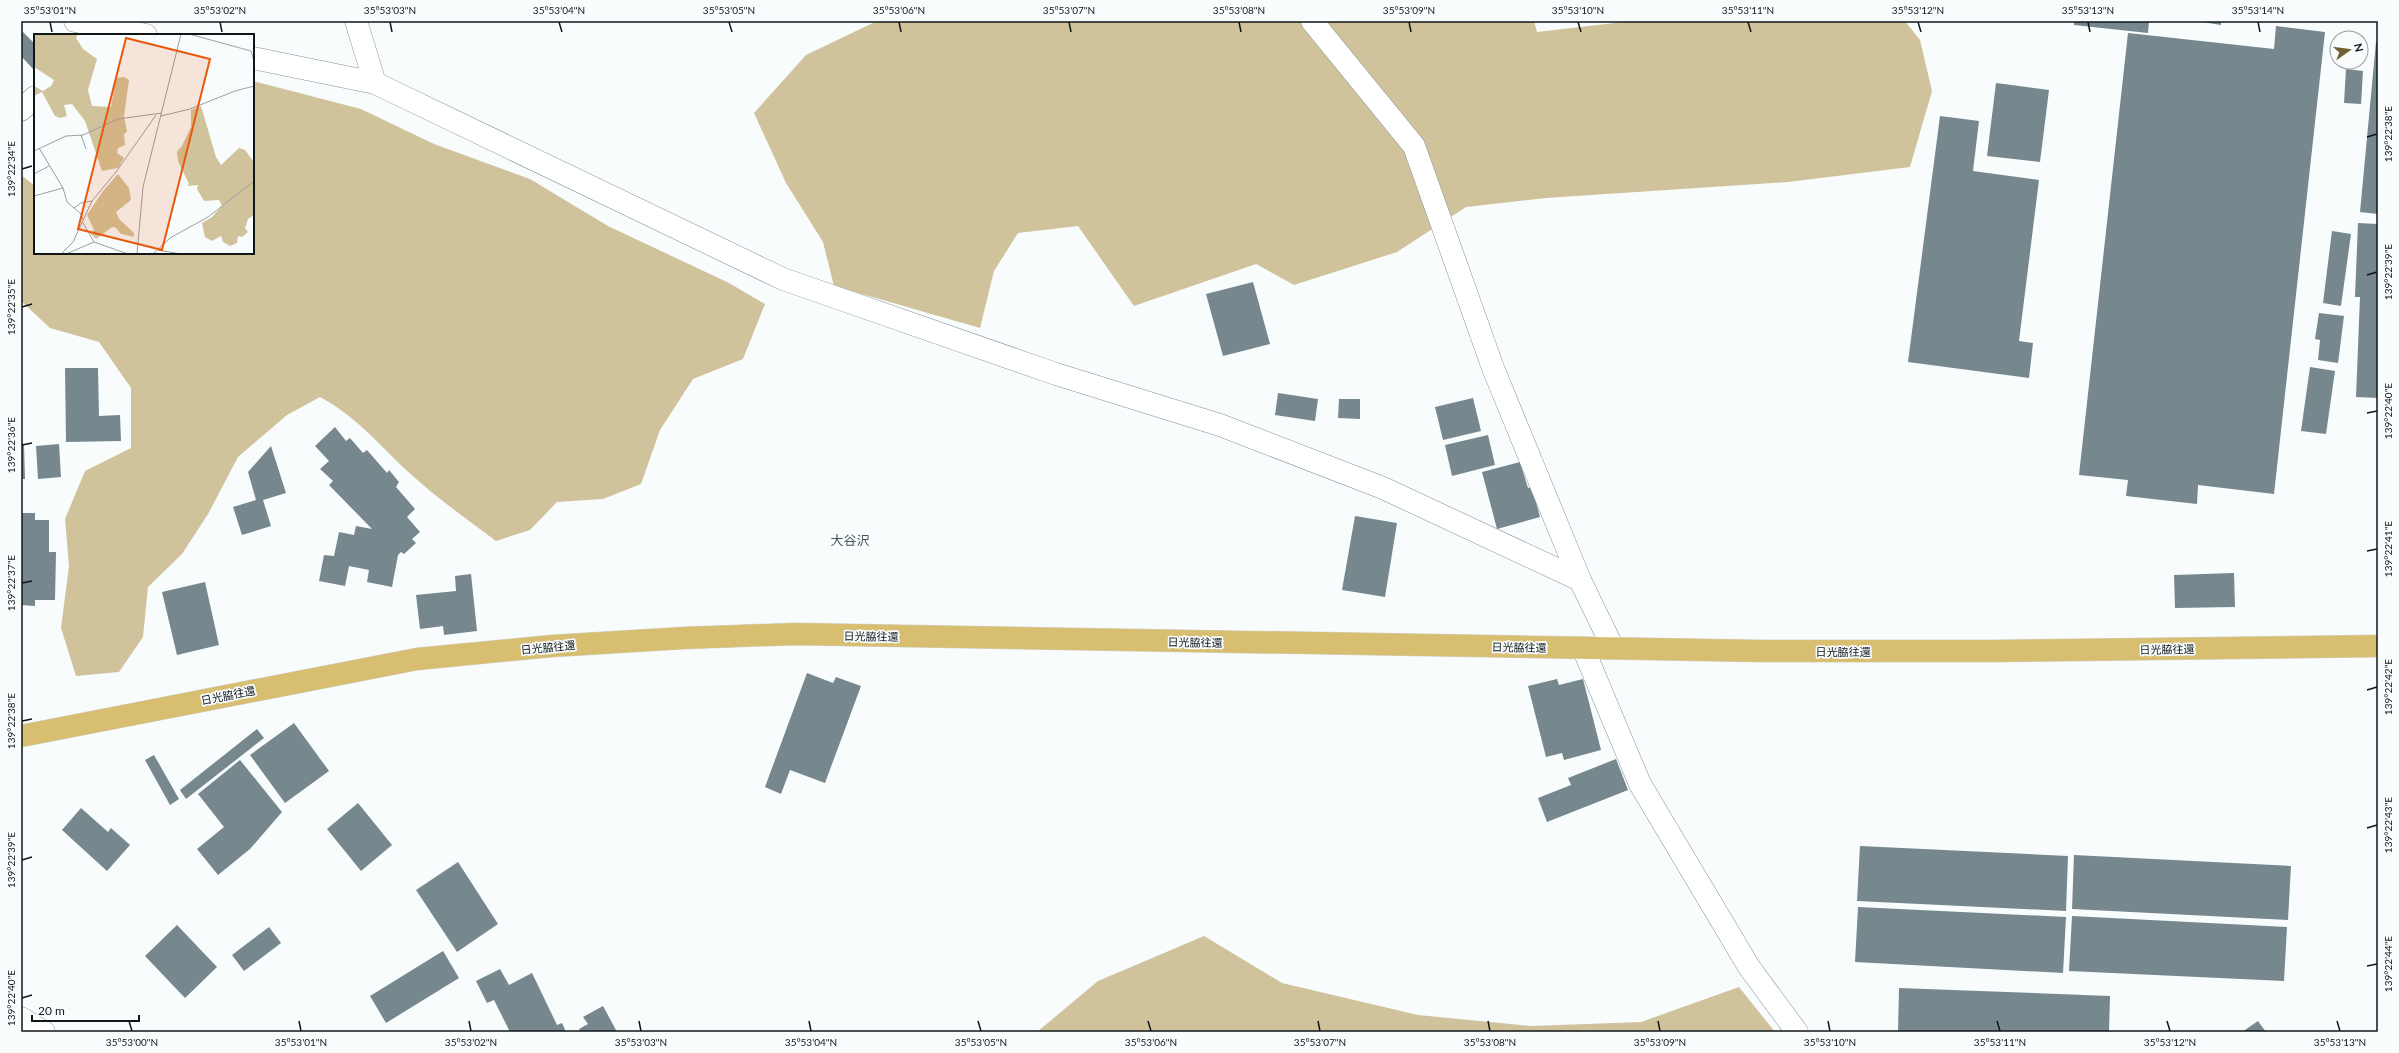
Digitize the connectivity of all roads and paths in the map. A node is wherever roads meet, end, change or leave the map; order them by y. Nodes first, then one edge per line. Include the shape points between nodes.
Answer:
1 (75, 21) edge
2 (356, 21) edge
3 (1312, 21) edge
4 (124, 30) edge
5 (254, 58) edge
6 (375, 84) junction
7 (34, 98) edge
8 (21, 110) edge
9 (1580, 580) junction
10 (2378, 646) edge
11 (1583, 648) junction
12 (1613, 648) junction
13 (21, 736) edge
14 (21, 1018) edge
15 (44, 1032) edge
16 (1797, 1032) edge

1 - 4 street
2 - 6 street
3 - 9 street via 1414,146 1493,368
5 - 6 street
6 - 9 street via 783,279 1056,374 1220,425 1383,488
7 - 8 street
9 - 12 street
10 - 12 highway, 日光脇往還 via 1993,651
11 - 12 highway, 日光脇往還
11 - 13 highway, 日光脇往還 via 795,634 684,638 552,646 417,659
11 - 16 street via 1640,784 1749,967
14 - 15 street

